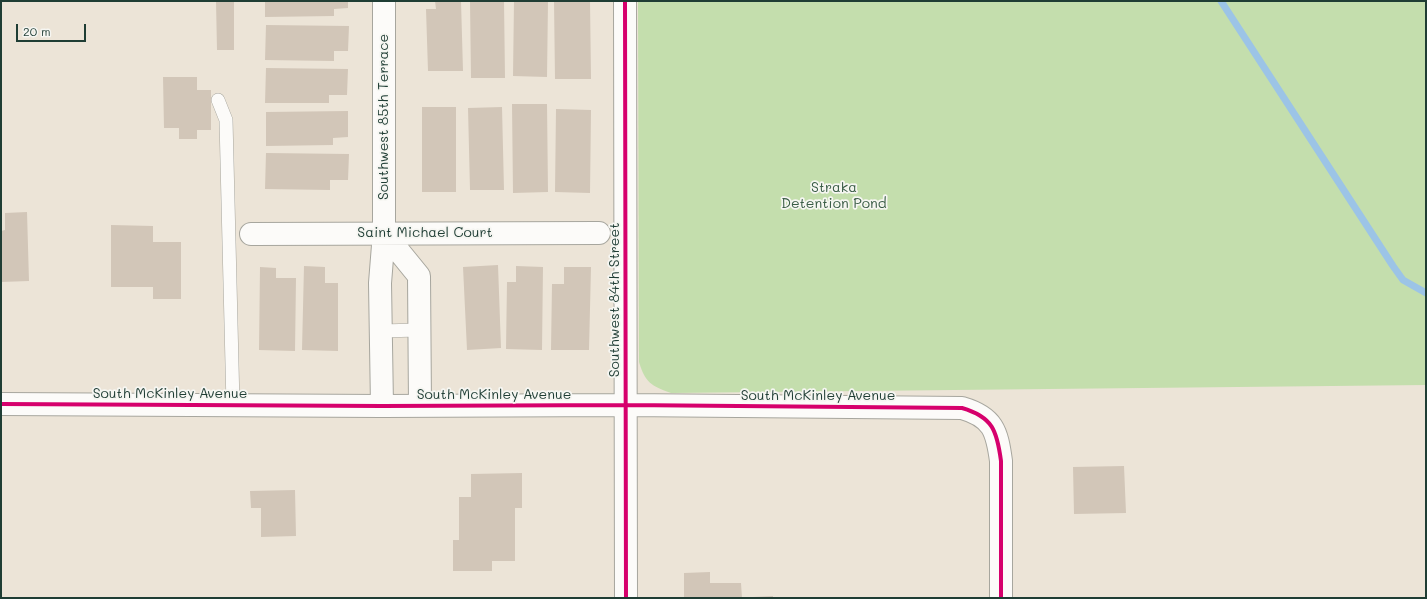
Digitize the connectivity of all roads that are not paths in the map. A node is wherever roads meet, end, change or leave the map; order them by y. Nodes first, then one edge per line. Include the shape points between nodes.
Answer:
1 (384, 1) edge
2 (625, 1) edge
3 (218, 100) dead end
4 (384, 233) junction
5 (599, 233) dead end
6 (251, 234) dead end
7 (419, 330) junction
8 (380, 331) junction
9 (1, 404) edge
10 (232, 405) junction
11 (626, 405) junction
12 (382, 406) junction
13 (420, 406) junction
14 (626, 598) edge
15 (1001, 598) edge

1 - 4 street, Southwest 85th Terrace
2 - 11 street, Southwest 84th Street
3 - 10 lane via 226,120
4 - 5 street, Saint Michael Court
4 - 6 street, Saint Michael Court
4 - 7 street via 419,276
4 - 8 street, Southwest 85th Terrace
7 - 8 lane
7 - 13 street
8 - 12 street, Southwest 85th Terrace
9 - 10 street, South McKinley Avenue
10 - 12 street, South McKinley Avenue
11 - 13 street, South McKinley Avenue
11 - 14 street, Southwest 84th Street
11 - 15 street, South McKinley Avenue via 949,407 975,412 992,425 999,446
12 - 13 street, South McKinley Avenue

